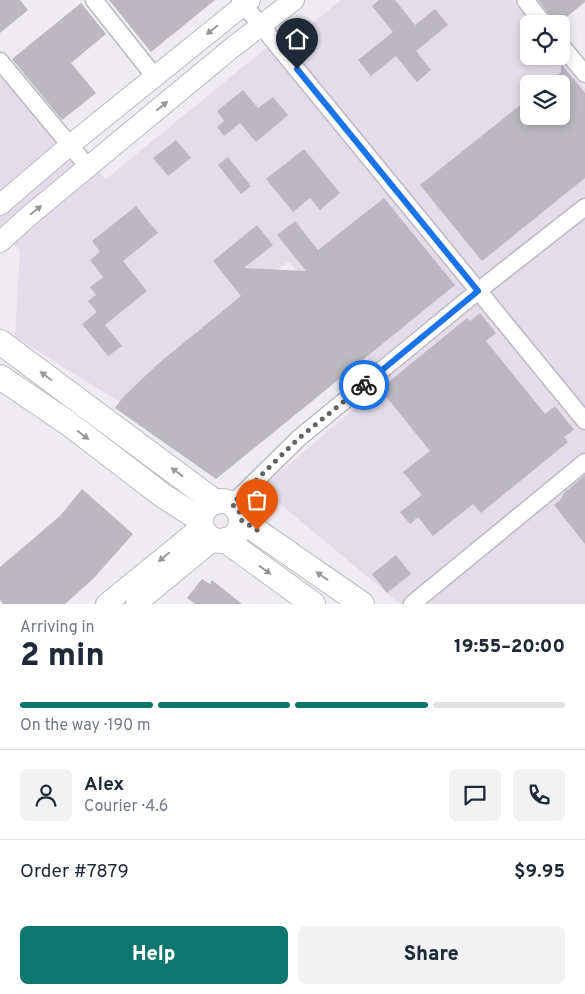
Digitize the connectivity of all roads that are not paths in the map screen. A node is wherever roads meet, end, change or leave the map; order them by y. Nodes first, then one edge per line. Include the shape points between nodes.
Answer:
1 (94, 0) edge
2 (294, 0) edge
3 (525, 0) edge
4 (245, 2) edge
5 (537, 15) edge
6 (261, 25) junction
7 (570, 56) edge
8 (0, 61) edge
9 (585, 74) edge
10 (155, 76) junction
11 (70, 145) junction
12 (88, 167) junction
13 (0, 205) edge
14 (585, 207) edge
15 (0, 242) edge
16 (478, 291) junction
17 (0, 342) edge
18 (0, 377) edge
19 (585, 421) edge
20 (585, 462) edge
21 (219, 522) junction
22 (106, 604) edge
23 (136, 604) edge
24 (313, 604) edge
25 (362, 604) edge
26 (412, 604) edge

1 - 10 street
2 - 6 street
3 - 5 street
4 - 6 street
4 -> 10 street
12 -> 6 street
6 - 16 street
7 - 9 street
8 - 11 street
10 - 11 street
11 - 12 street
11 - 13 street
15 -> 12 street
14 - 16 street
16 - 19 street
16 - 21 street via 299,438
21 -> 17 main road
18 -> 21 main road via 68,423 162,494
20 - 26 street
21 -> 22 street
21 - 23 street
21 -> 24 main road
25 -> 21 main road

